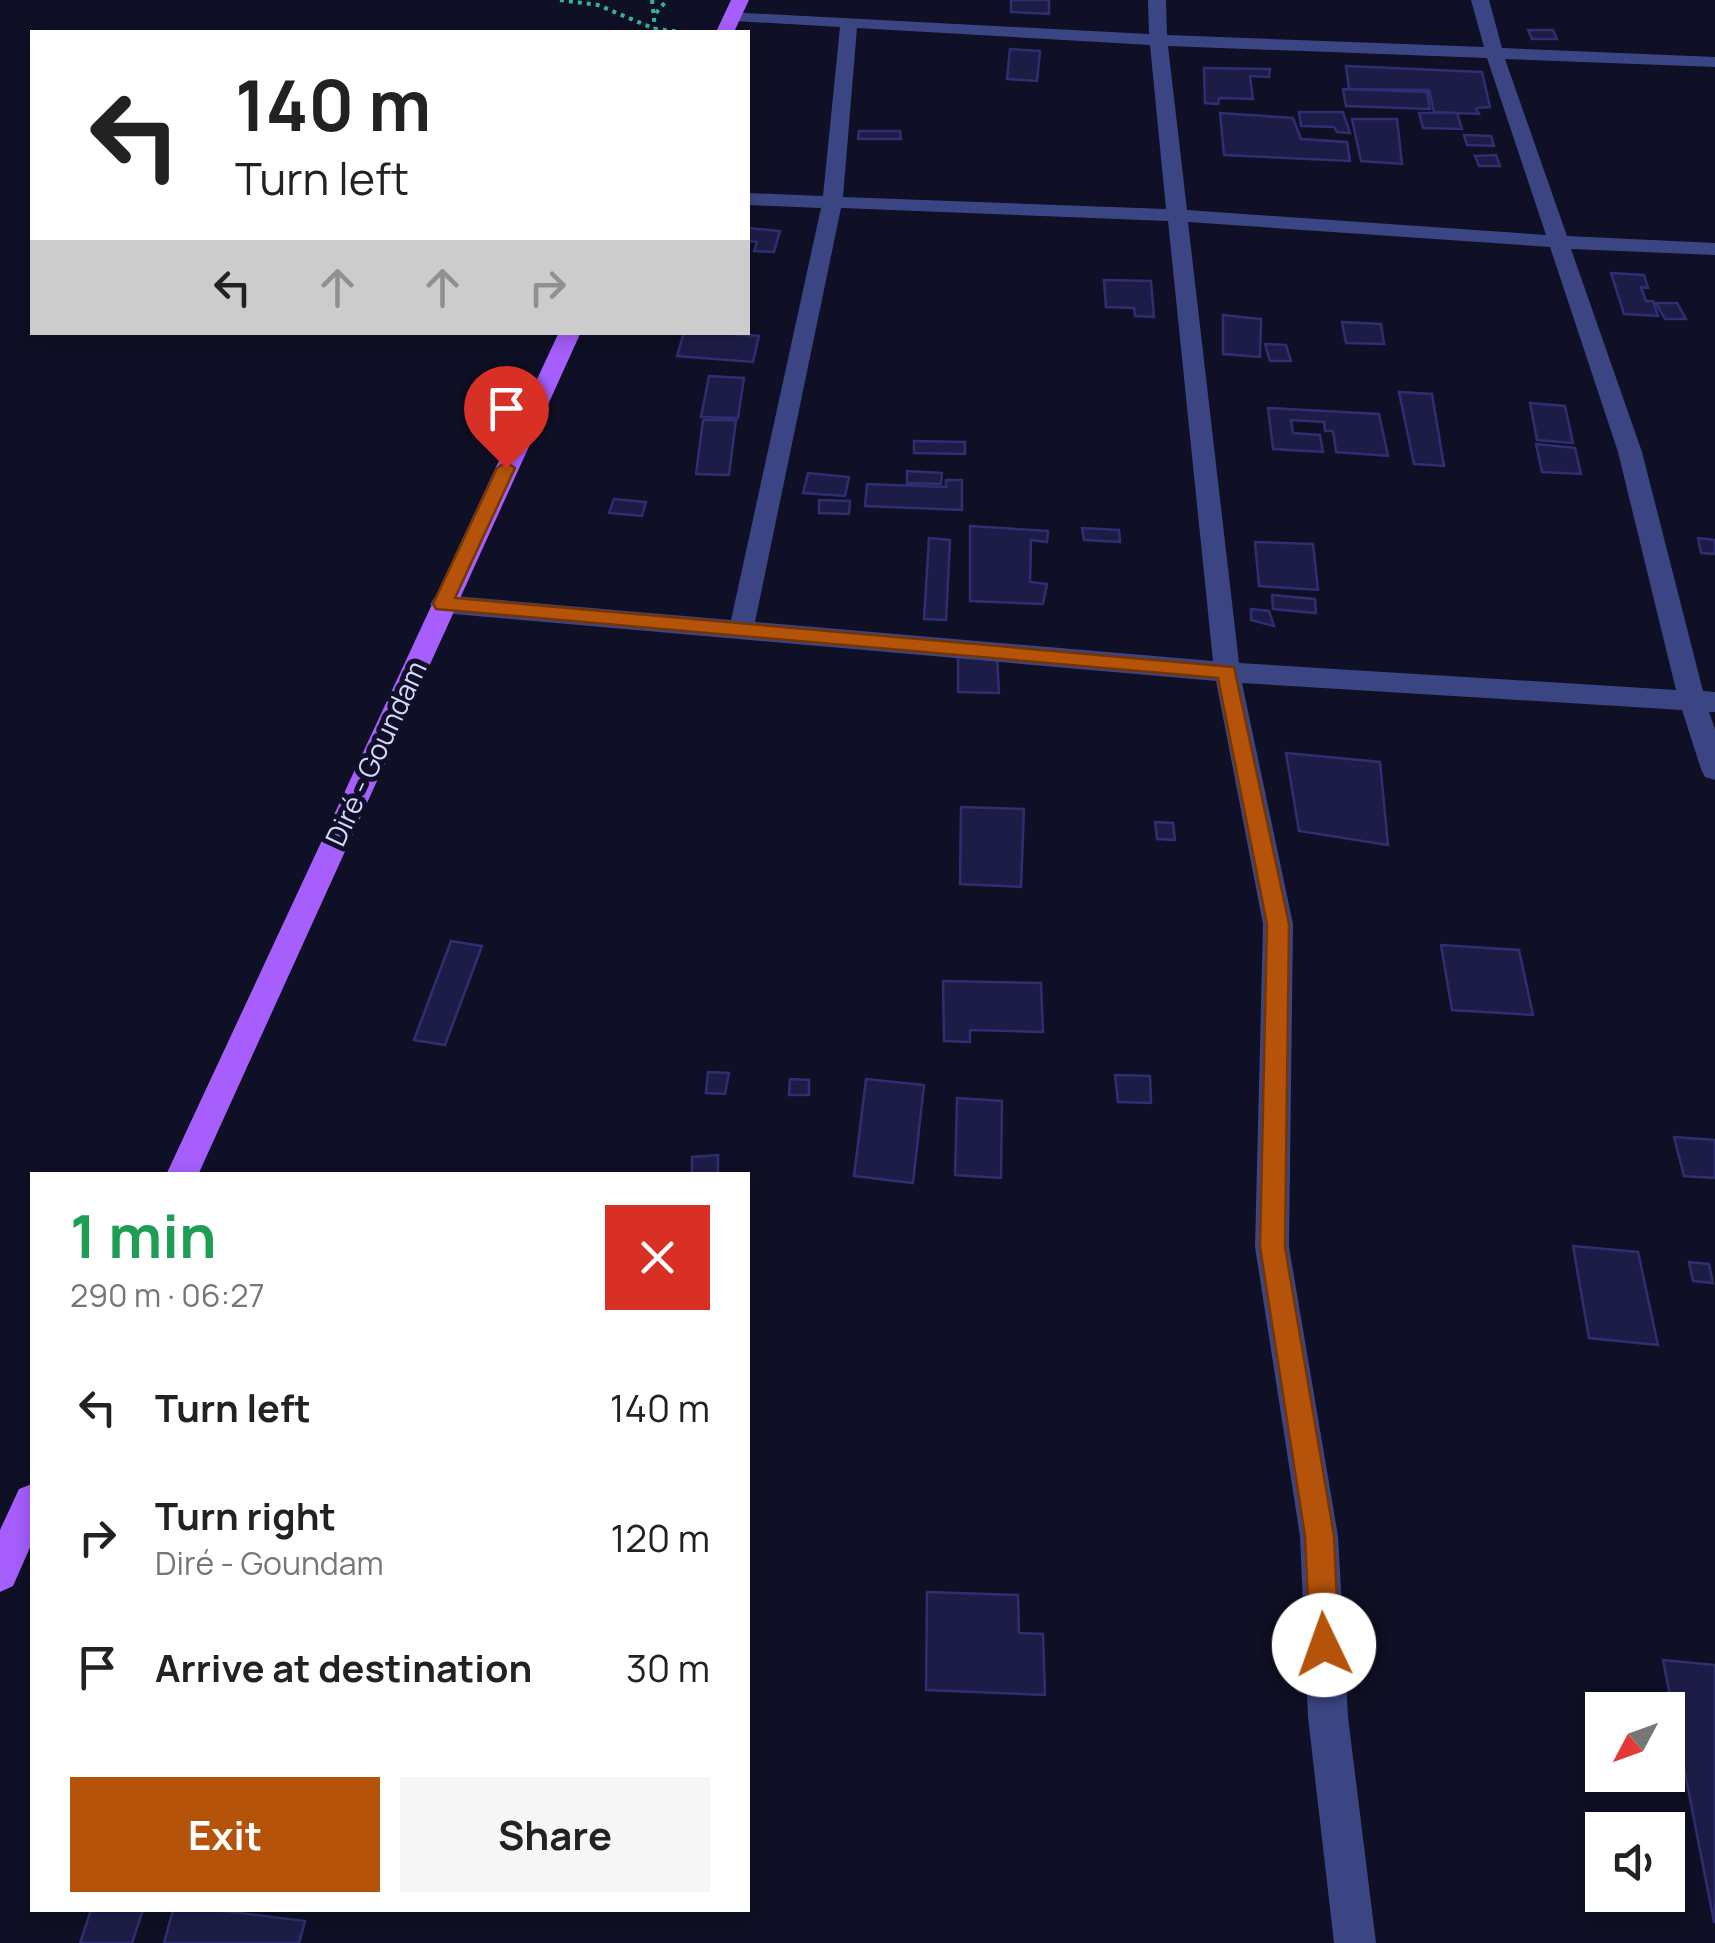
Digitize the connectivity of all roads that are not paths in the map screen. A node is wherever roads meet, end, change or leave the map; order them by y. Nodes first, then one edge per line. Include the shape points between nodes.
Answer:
1 (1158, 0) edge
2 (1480, 0) edge
3 (733, 16) edge
4 (849, 23) junction
5 (1158, 40) junction
6 (1494, 53) junction
7 (1715, 62) edge
8 (750, 199) edge
9 (832, 204) junction
10 (1176, 215) junction
11 (1560, 242) junction
12 (1715, 249) edge
13 (569, 335) edge
14 (443, 604) junction
15 (741, 630) junction
16 (1227, 672) junction
17 (1704, 701) edge
18 (1715, 768) edge
19 (183, 1172) edge
20 (30, 1506) edge
21 (0, 1574) edge
22 (1355, 1943) edge

1 - 5 street
2 - 6 street
3 - 4 street
4 - 5 street
4 - 9 street
5 - 6 street
5 - 10 street
6 - 7 street
6 - 11 street
8 - 9 street
9 - 10 street
9 - 15 street
10 - 11 street
10 - 16 street
11 - 12 street
11 - 17 street
13 - 14 main road, Diré - Goundam
14 - 15 street
14 - 19 main road, Diré - Goundam
15 - 16 street
16 - 17 street
16 - 22 street via 1278,924 1272,1247 1320,1536 1328,1717
17 - 18 street
20 - 21 main road

